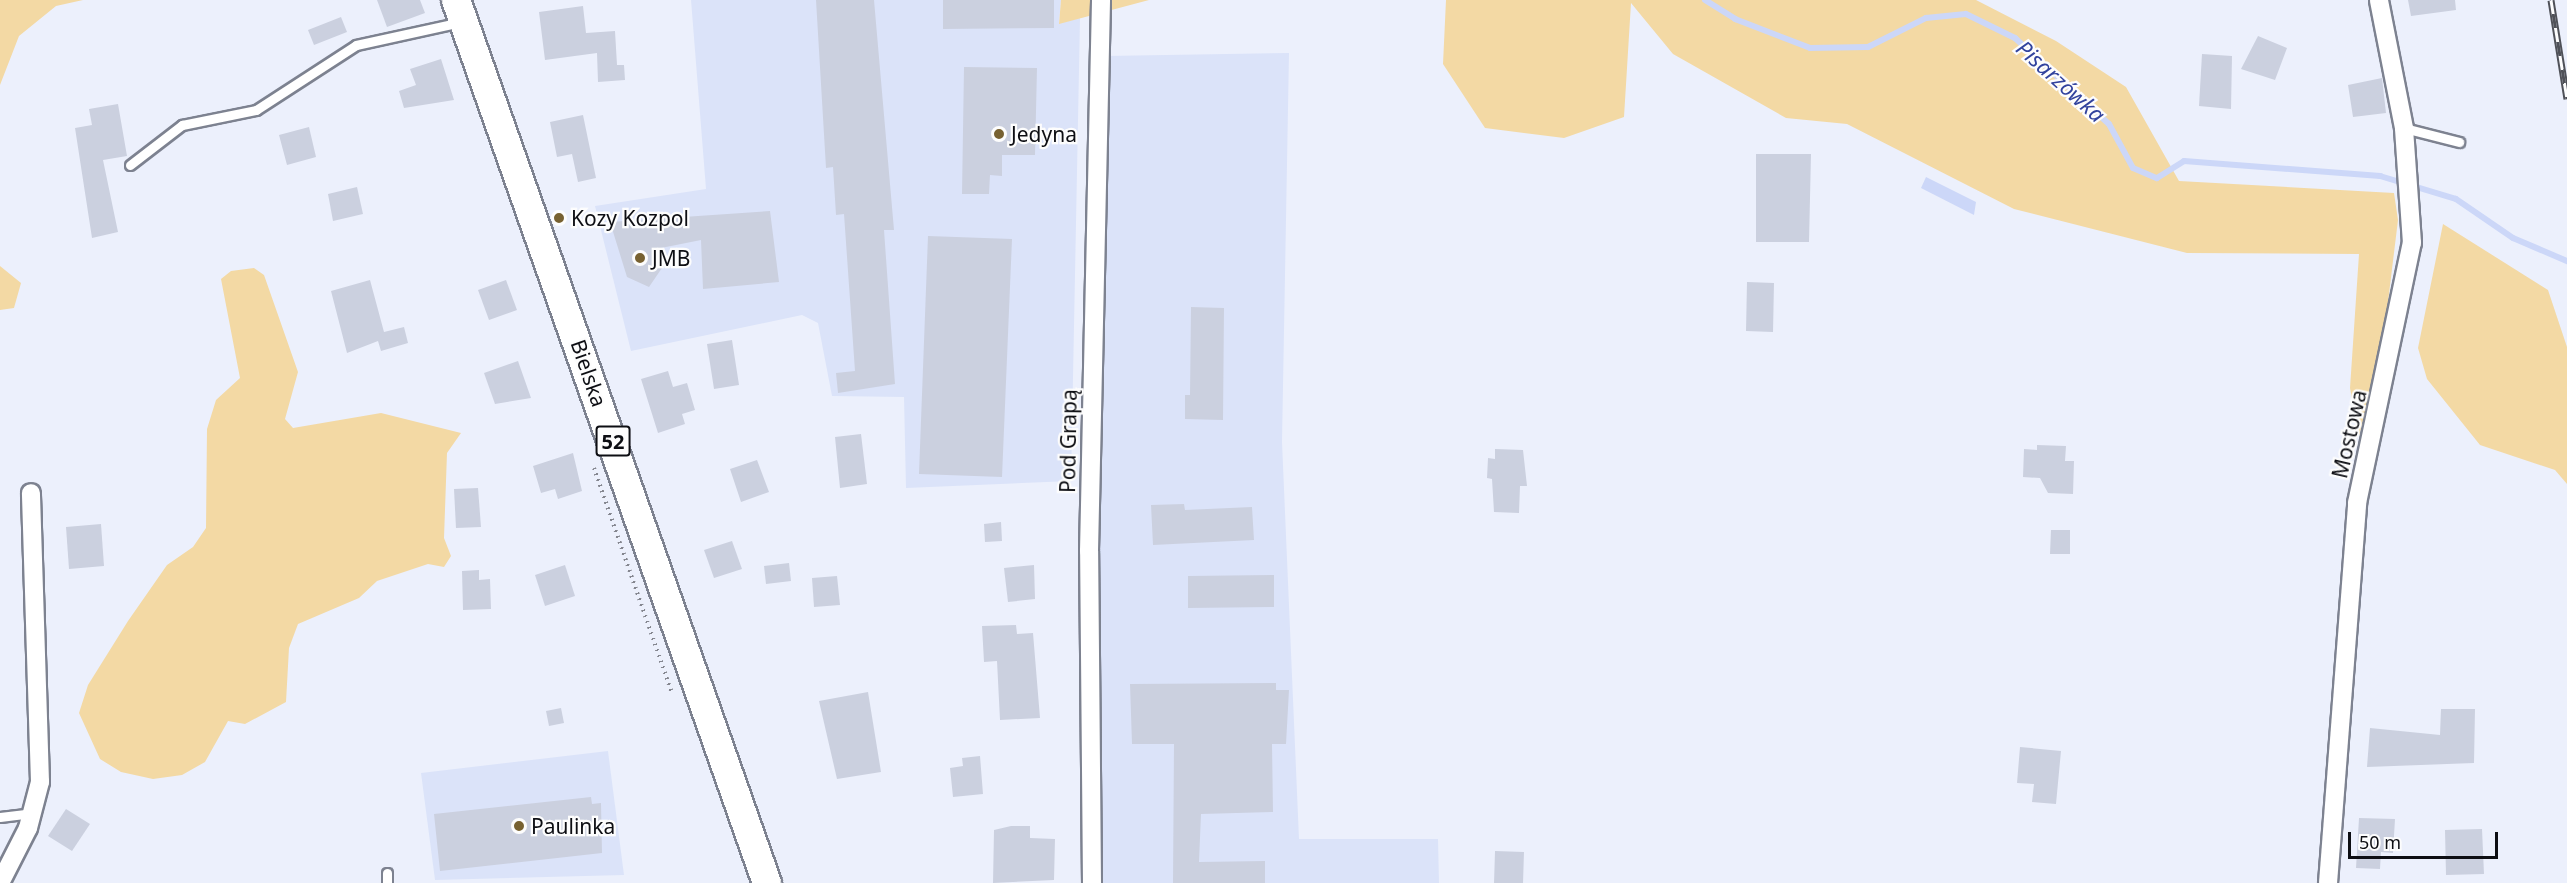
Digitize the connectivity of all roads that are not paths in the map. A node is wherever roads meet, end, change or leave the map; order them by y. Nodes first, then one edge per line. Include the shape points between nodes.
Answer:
1 (1101, 0) edge
2 (2379, 0) edge
3 (460, 11) edge
4 (2404, 129) junction
5 (2459, 142) dead end
6 (130, 165) dead end
7 (31, 493) dead end
8 (32, 813) junction
9 (0, 817) edge
10 (0, 883) edge
11 (767, 883) edge
12 (1092, 883) edge
13 (2328, 883) edge

1 - 12 street, Pod Grapą via 1089,551
2 - 4 street, Mostowa
3 - 6 lane via 356,45 256,110 182,125
3 - 11 main road, Bielska / 52
4 - 5 lane
4 - 13 street, Mostowa via 2412,243 2357,503
7 - 8 street via 40,752
8 - 9 lane
8 - 10 street

